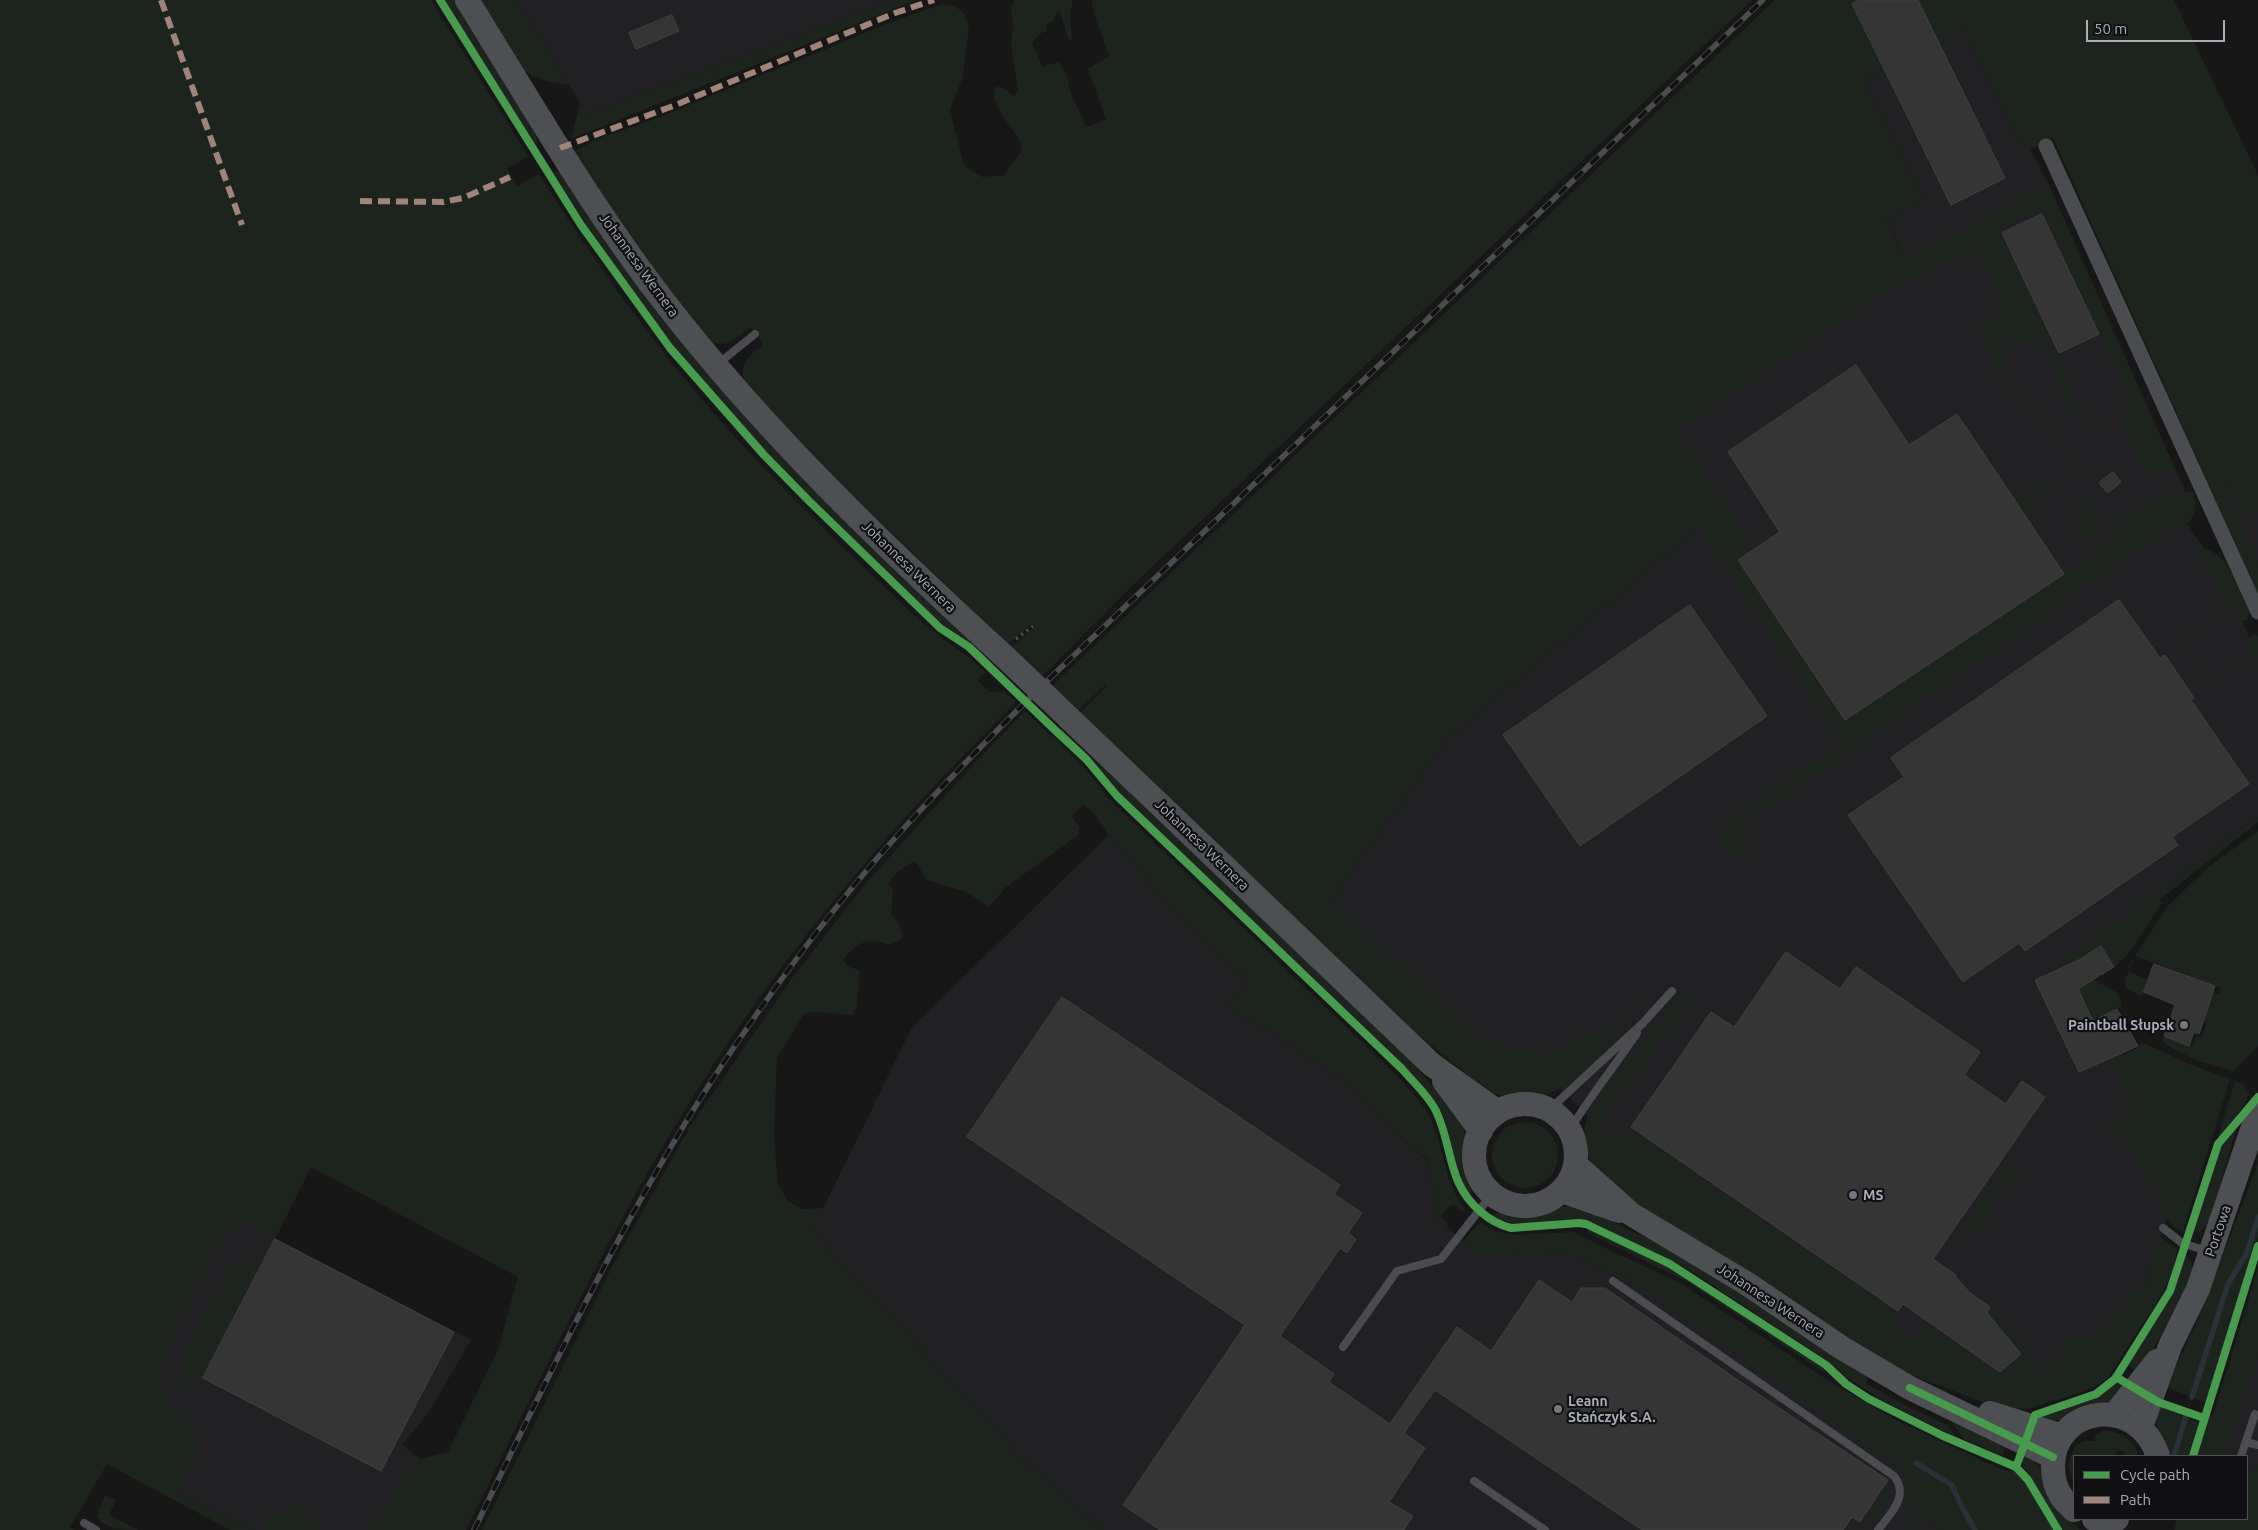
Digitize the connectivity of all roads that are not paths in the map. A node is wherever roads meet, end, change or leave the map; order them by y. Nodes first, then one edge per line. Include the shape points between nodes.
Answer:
1 (467, 0) edge
2 (2046, 146) dead end
3 (755, 334) dead end
4 (715, 366) junction
5 (2258, 612) edge
6 (1672, 991) dead end
7 (1643, 1023) junction
8 (1431, 1064) junction
9 (1549, 1110) junction
10 (1498, 1112) junction
11 (2258, 1112) edge
12 (1570, 1130) junction
13 (1480, 1131) junction
14 (2253, 1142) edge
15 (1576, 1165) junction
16 (1562, 1191) junction
17 (1492, 1194) junction
18 (1631, 1214) junction
19 (2163, 1228) dead end
20 (2211, 1253) junction
21 (1613, 1281) dead end
22 (2170, 1346) junction
23 (1343, 1347) dead end
24 (2115, 1414) junction
25 (2254, 1414) dead end
26 (2141, 1427) junction
27 (2246, 1442) junction
28 (2258, 1445) edge
29 (2058, 1447) junction
30 (2158, 1455) edge
31 (2241, 1455) edge
32 (1474, 1482) dead end
33 (2073, 1509) edge
34 (84, 1524) dead end
35 (96, 1530) edge
36 (1545, 1530) edge
37 (1878, 1530) edge

1 - 4 main road, Johannesa Wernera via 594,202 648,280
2 - 5 street
3 - 4 lane
4 - 8 main road, Johannesa Wernera, bridge via 784,444 891,552 1007,650 1069,718
6 - 7 lane
7 - 9 lane
7 - 12 lane via 1584,1105
8 - 10 main road, Johannesa Wernera
8 - 13 main road, Johannesa Wernera
9 - 10 main road via 1525,1104
9 - 12 main road
10 - 13 main road
11 - 14 main road, Portowa
12 - 15 main road
13 - 17 main road via 1475,1164 1478,1176
14 - 20 main road, Portowa
15 - 16 main road
15 - 18 main road, Johannesa Wernera
16 - 17 main road via 1535,1206 1512,1204
16 - 18 main road, Johannesa Wernera
17 - 23 lane via 1441,1258 1397,1271
18 - 29 main road, Johannesa Wernera via 1910,1388
19 - 20 lane via 2182,1243
20 - 22 main road, Portowa via 2198,1289
21 - 37 lane via 1894,1476 1901,1488 1900,1498
22 - 24 main road, Portowa
22 - 26 main road, Portowa
24 - 26 main road
24 - 29 main road via 2095,1415 2076,1422
25 - 27 lane
26 - 30 main road
27 - 28 lane
27 - 31 lane
29 - 33 main road via 2053,1477 2061,1496
32 - 36 lane
34 - 35 lane

